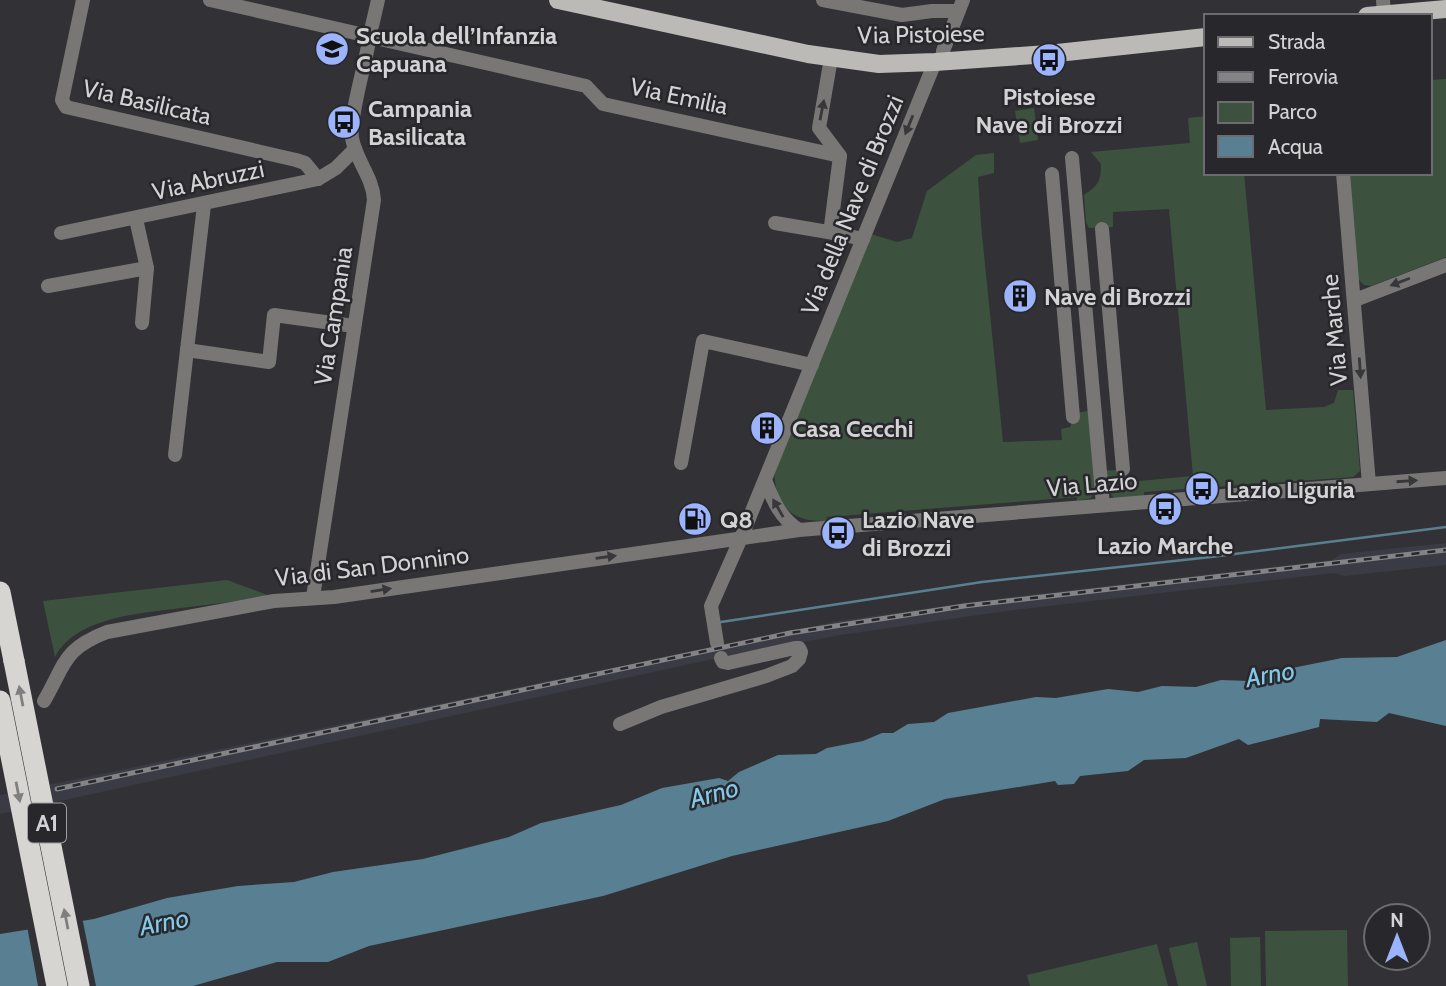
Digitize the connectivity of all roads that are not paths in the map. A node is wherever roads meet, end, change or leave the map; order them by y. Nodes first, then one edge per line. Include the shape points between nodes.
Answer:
1 (83, 0) edge
2 (211, 0) edge
3 (378, 0) edge
4 (558, 0) edge
5 (597, 0) edge
6 (823, 0) edge
7 (960, 6) edge
8 (1414, 6) edge
9 (1446, 9) edge
10 (1378, 10) edge
11 (372, 26) junction
12 (1204, 29) edge
13 (359, 34) junction
14 (1204, 37) edge
15 (374, 43) junction
16 (939, 57) junction
17 (831, 58) junction
18 (355, 149) junction
19 (840, 156) junction
20 (1072, 158) dead end
21 (1052, 173) dead end
22 (1343, 175) edge
23 (318, 179) junction
24 (204, 205) junction
25 (136, 219) junction
26 (775, 223) dead end
27 (1102, 229) dead end
28 (1079, 231) junction
29 (61, 233) dead end
30 (834, 233) junction
31 (1057, 233) junction
32 (863, 239) junction
33 (1446, 265) edge
34 (147, 268) junction
35 (48, 286) dead end
36 (1107, 288) junction
37 (1084, 290) junction
38 (1062, 292) junction
39 (1355, 300) junction
40 (142, 323) dead end
41 (354, 326) junction
42 (1112, 348) junction
43 (187, 350) junction
44 (1089, 351) junction
45 (1067, 353) junction
46 (812, 365) junction
47 (1118, 405) junction
48 (1094, 408) junction
49 (1073, 417) dead end
50 (174, 455) dead end
51 (681, 463) dead end
52 (1123, 469) dead end
53 (1446, 478) edge
54 (765, 480) junction
55 (1369, 484) junction
56 (1104, 505) junction
57 (799, 530) junction
58 (741, 538) junction
59 (0, 592) edge
60 (313, 597) junction
61 (0, 701) edge
62 (44, 701) dead end
63 (620, 724) dead end
64 (57, 986) edge
65 (79, 986) edge

1 - 23 street, Via Basilicata via 62,100 66,107 296,160 305,163
2 - 13 street
3 - 11 street
4 - 17 main road, Via Pistoiese
5 - 16 main road, Via Pistoiese via 845,51
6 - 7 street via 902,15
7 - 16 street, Via della Nave di Brozzi
8 - 9 main road
8 - 10 main road
11 - 13 street
11 - 15 street via 380,32
12 - 16 main road, Via Pistoiese
13 - 15 street via 360,40
14 - 16 main road, Via Pistoiese
15 - 18 street, Via Campania via 353,124
15 - 19 street, Via Emilia via 586,86 603,104
16 - 17 main road, Via Pistoiese via 879,64
16 -> 32 street, Via della Nave di Brozzi
19 -> 17 street via 819,128
18 - 23 street, Via Abruzzi
18 - 41 street, Via Campania via 374,200
19 - 30 street via 830,220
20 - 28 street
21 - 31 street
22 - 39 street, Via Marche
23 - 24 street, Via Abruzzi
24 - 25 street, Via Abruzzi
24 - 43 street
25 - 29 street, Via Abruzzi
25 - 34 street
26 - 30 street
27 - 36 street
28 - 31 street
28 - 37 street
30 - 32 street
31 - 38 street
32 - 46 street, Via della Nave di Brozzi
33 -> 39 street
34 - 35 street
34 - 40 street
36 - 37 street
36 - 42 street
37 - 38 street
37 - 44 street
38 - 45 street
39 -> 55 street, Via Marche
41 - 43 street via 274,315 269,362
41 - 60 street, Via Campania
42 - 44 street
42 - 47 street
43 - 50 street
44 - 45 street
44 - 48 street
45 - 49 street
46 - 51 street via 702,341
46 - 54 street, Via della Nave di Brozzi
47 - 48 street
47 - 52 street
48 - 56 street
55 -> 53 street, Via Lazio
57 -> 54 street via 785,520
54 - 58 street, Via della Nave di Brozzi
55 - 56 street, Via Lazio
56 - 57 street, Via Lazio
57 - 58 street, Via Lazio
60 -> 58 street, Via di San Donnino
58 - 63 street, Via della Nave di Brozzi via 713,599 720,654 728,663 795,648 801,652 799,659 766,676
65 -> 59 highway, A1, bridge
60 - 62 street, Via di San Donnino via 169,620 83,641 65,658
61 -> 64 highway, A1, bridge

